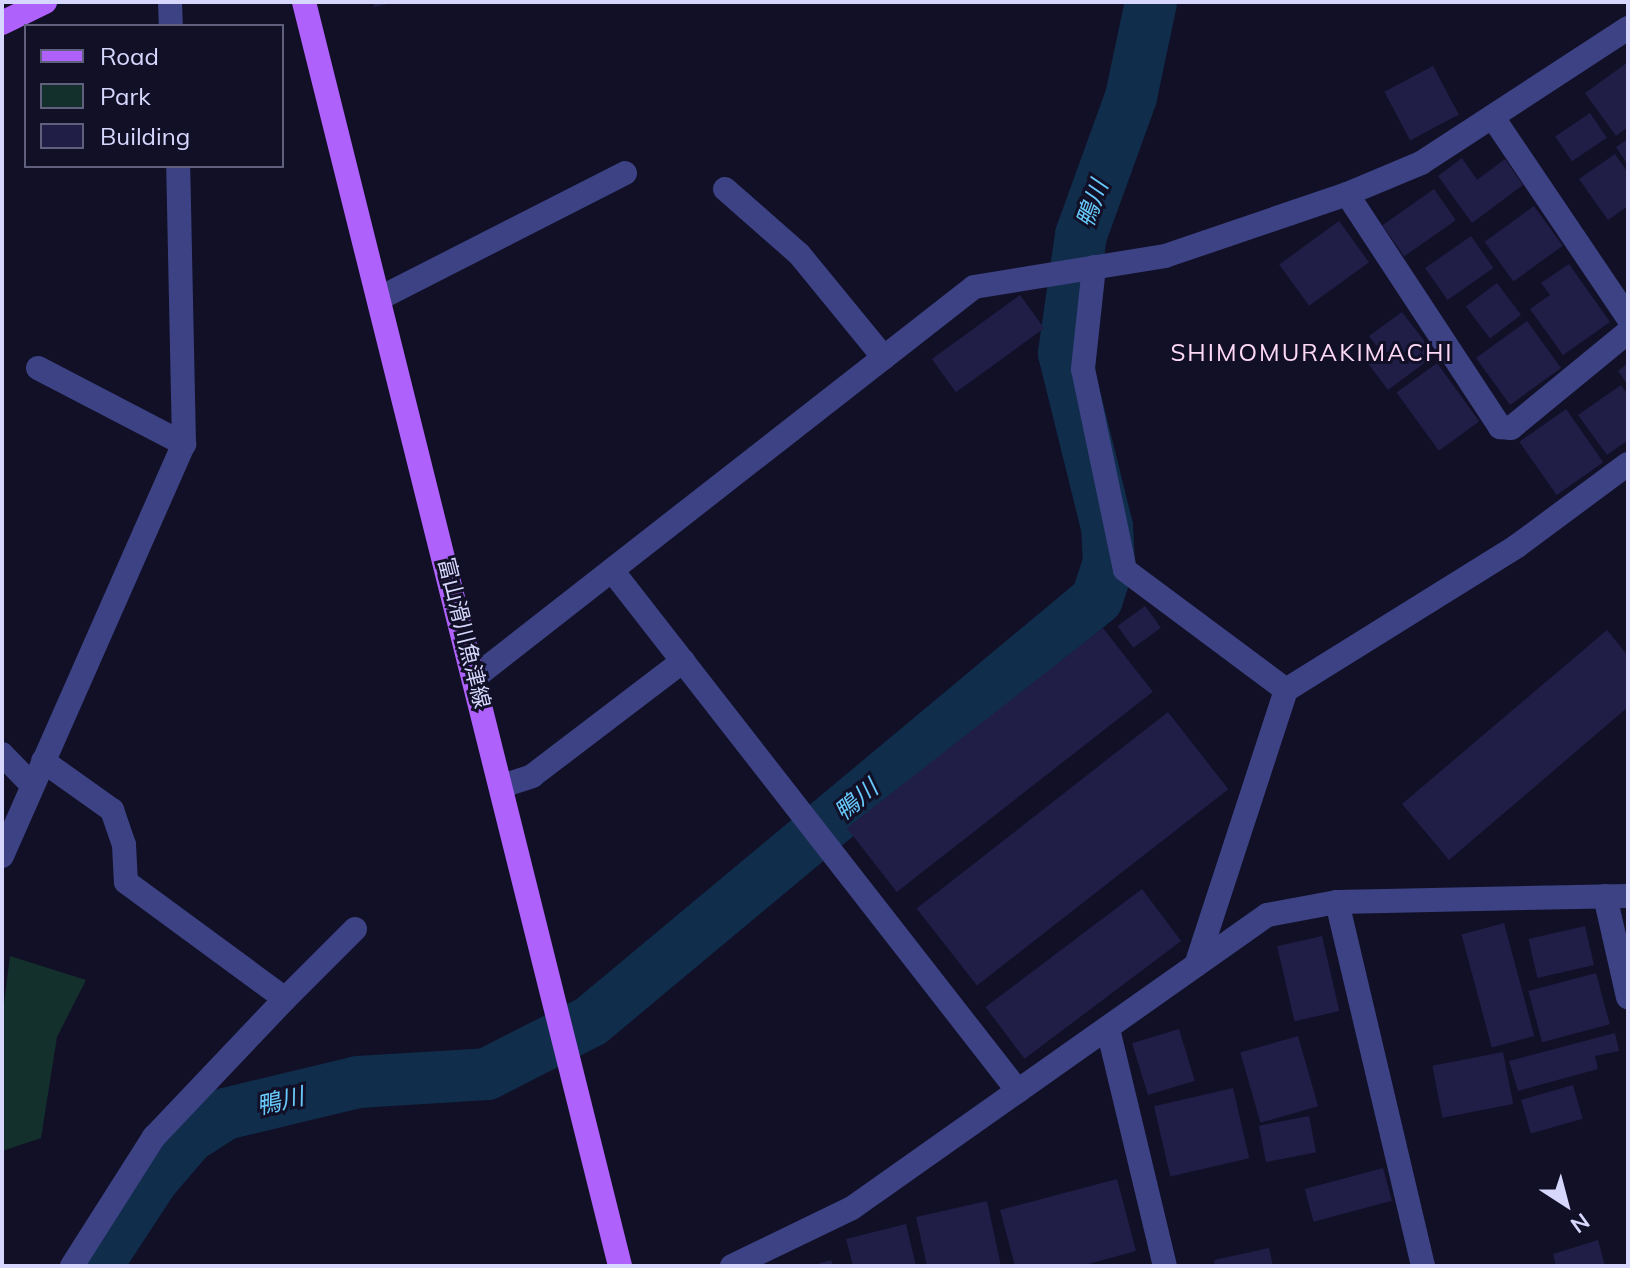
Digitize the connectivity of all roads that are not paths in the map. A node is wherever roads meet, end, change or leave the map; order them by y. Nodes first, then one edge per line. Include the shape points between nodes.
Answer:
1 (45, 2) edge
2 (170, 2) edge
3 (304, 2) edge
4 (2, 23) edge
5 (171, 24) edge
6 (1628, 28) edge
7 (1494, 119) junction
8 (178, 168) edge
9 (625, 173) dead end
10 (725, 189) dead end
11 (1347, 194) junction
12 (1094, 267) junction
13 (380, 298) junction
14 (1628, 318) edge
15 (1628, 332) edge
16 (884, 358) junction
17 (38, 368) dead end
18 (184, 444) junction
19 (1628, 464) edge
20 (614, 573) junction
21 (683, 661) junction
22 (475, 677) junction
23 (1286, 690) junction
24 (2, 754) edge
25 (43, 761) junction
26 (32, 785) junction
27 (502, 786) junction
28 (2, 856) edge
29 (1616, 896) edge
30 (1337, 902) junction
31 (355, 929) dead end
32 (1196, 965) junction
33 (1628, 997) edge
34 (285, 999) junction
35 (1108, 1029) junction
36 (1018, 1091) junction
37 (72, 1266) edge
38 (620, 1266) edge
39 (732, 1266) edge
40 (1165, 1266) edge
41 (1423, 1266) edge

1 - 4 main road
2 - 5 street
3 - 13 main road, 富山滑川魚津線
6 - 7 street
7 - 11 street via 1421,163
7 - 14 street
8 - 18 street
9 - 13 street
10 - 16 street via 799,254
11 - 12 street via 1165,256
11 - 15 street via 1500,427 1511,428
12 - 16 street via 974,287
12 - 23 street via 1083,369 1125,570
13 - 22 main road, 富山滑川魚津線
16 - 20 street
17 - 18 street
18 - 25 street
19 - 23 street via 1517,546
20 - 21 street
20 - 22 street
21 - 27 street via 532,776
21 - 36 street
22 - 27 main road, 富山滑川魚津線
23 - 32 street
24 - 26 street
25 - 26 street
25 - 34 street via 112,810 124,845 126,882
26 - 28 street
27 - 38 main road, 富山滑川魚津線
29 - 30 street
29 - 33 street
30 - 32 street via 1267,915
30 - 41 street
31 - 34 street
32 - 35 street
34 - 37 street via 154,1137
35 - 36 street
35 - 40 street
36 - 39 street via 852,1208

